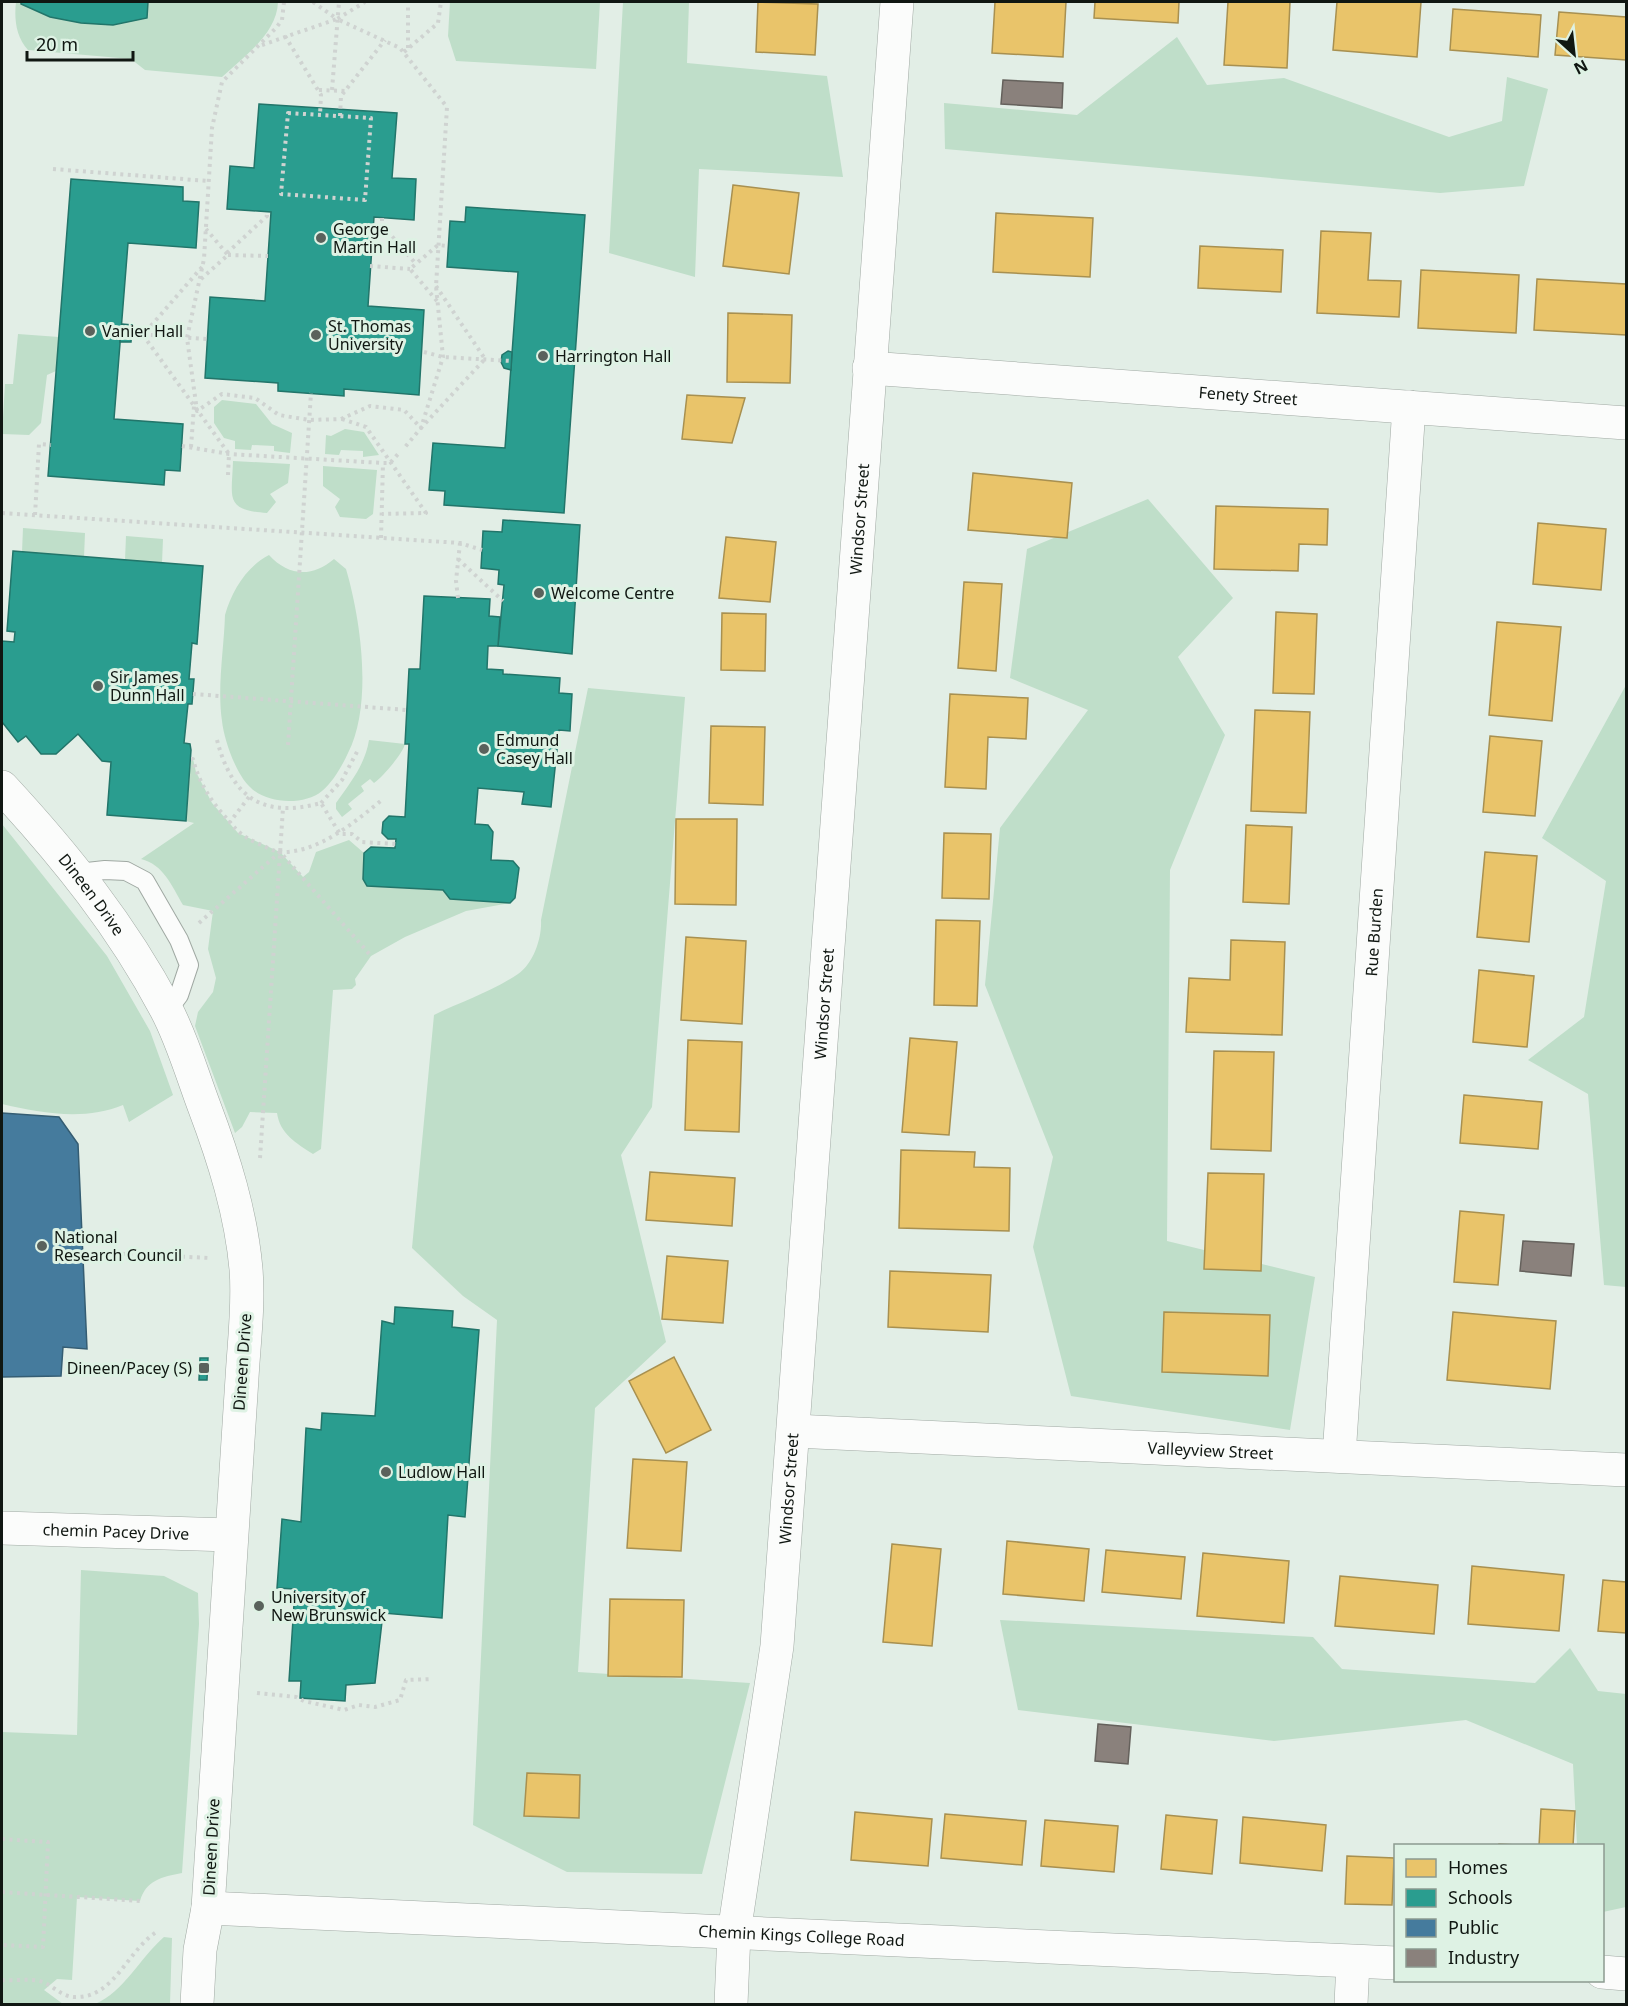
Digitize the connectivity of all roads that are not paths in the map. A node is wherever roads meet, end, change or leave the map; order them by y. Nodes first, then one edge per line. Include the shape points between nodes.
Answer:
1 (897, 2) edge
2 (869, 368) junction
3 (1409, 407) junction
4 (1626, 423) edge
5 (2, 787) edge
6 (78, 873) junction
7 (167, 1011) junction
8 (794, 1431) junction
9 (1339, 1456) junction
10 (1626, 1470) edge
11 (2, 1528) edge
12 (230, 1535) junction
13 (208, 1908) junction
14 (734, 1933) junction
15 (1353, 1962) junction
16 (1394, 1963) edge
17 (1604, 1972) edge
18 (1626, 1974) edge
19 (197, 2004) edge
20 (732, 2004) edge
21 (1352, 2004) edge

1 - 2 street, Windsor Street
2 - 3 street, Fenety Street
2 - 8 street, Windsor Street
3 - 4 street, Fenety Street
3 - 9 street, Rue Burden
5 - 6 street, Dineen Drive
6 - 7 street, Dineen Drive via 126,941
6 - 7 lane via 126,872 145,881 189,965 179,995
7 - 12 street, Dineen Drive via 228,1174 246,1271
8 - 9 street, Valleyview Street
8 - 14 street, Windsor Street via 777,1646
9 - 10 street, Valleyview Street
11 - 12 street, chemin Pacey Drive
12 - 13 street, Dineen Drive
13 - 14 street, Chemin Kings College Road
13 - 19 street, Dineen Drive via 200,1950
14 - 15 street, Chemin Kings College Road
14 - 20 street, Windsor Street
15 - 16 street, Chemin Kings College Road
15 - 21 street
17 - 18 street

